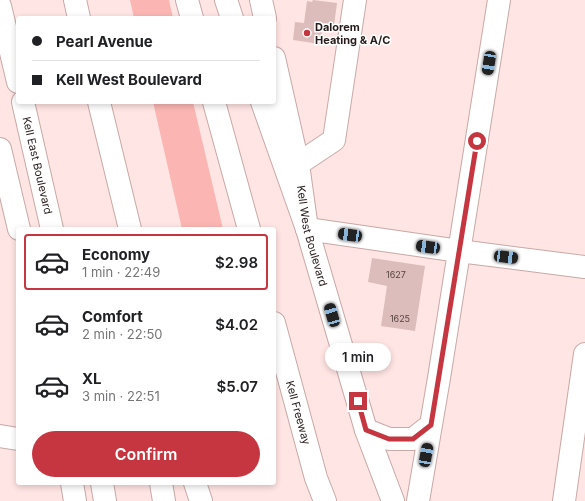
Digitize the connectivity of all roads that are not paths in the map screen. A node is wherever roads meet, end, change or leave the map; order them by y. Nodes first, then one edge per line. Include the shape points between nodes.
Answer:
1 (187, 0) edge
2 (226, 0) edge
3 (261, 0) edge
4 (355, 0) edge
5 (499, 0) edge
6 (0, 6) edge
7 (191, 16) edge
8 (231, 16) edge
9 (265, 16) edge
10 (276, 67) edge
11 (16, 74) edge
12 (23, 104) edge
13 (93, 104) edge
14 (99, 104) edge
15 (215, 104) edge
16 (263, 104) edge
17 (0, 149) edge
18 (298, 164) junction
19 (19, 227) edge
20 (52, 227) edge
21 (116, 227) edge
22 (130, 227) edge
23 (247, 227) edge
24 (307, 229) junction
25 (459, 251) junction
26 (585, 267) edge
27 (276, 330) edge
28 (585, 354) edge
29 (431, 425) junction
30 (366, 430) junction
31 (0, 436) edge
32 (16, 439) edge
33 (72, 485) edge
34 (102, 485) edge
35 (160, 485) edge
36 (192, 485) edge
37 (196, 485) edge
38 (75, 501) edge
39 (105, 501) edge
40 (164, 501) edge
41 (196, 501) edge
42 (201, 501) edge
43 (325, 501) edge
44 (393, 501) edge
45 (418, 501) edge
46 (564, 501) edge

1 - 7 main road
2 - 8 main road
3 - 9 main road
4 - 18 main road via 334,140
5 - 25 main road
6 - 11 main road
10 - 18 main road, Kell West Boulevard
12 - 20 main road, Kell East Boulevard
13 - 21 main road
14 - 22 main road
15 - 23 main road
16 - 24 main road
17 - 19 main road
18 - 24 main road, Kell West Boulevard
24 - 25 main road
24 - 30 main road, Kell West Boulevard
25 - 26 main road
25 - 29 main road
27 - 43 main road, Kell Freeway via 316,478
28 - 46 main road
29 - 30 main road via 413,439 389,439
29 - 45 main road
30 - 44 main road, Kell West Boulevard
31 - 32 main road
33 - 38 main road
34 - 39 main road
35 - 40 main road
36 - 41 main road
37 - 42 main road

